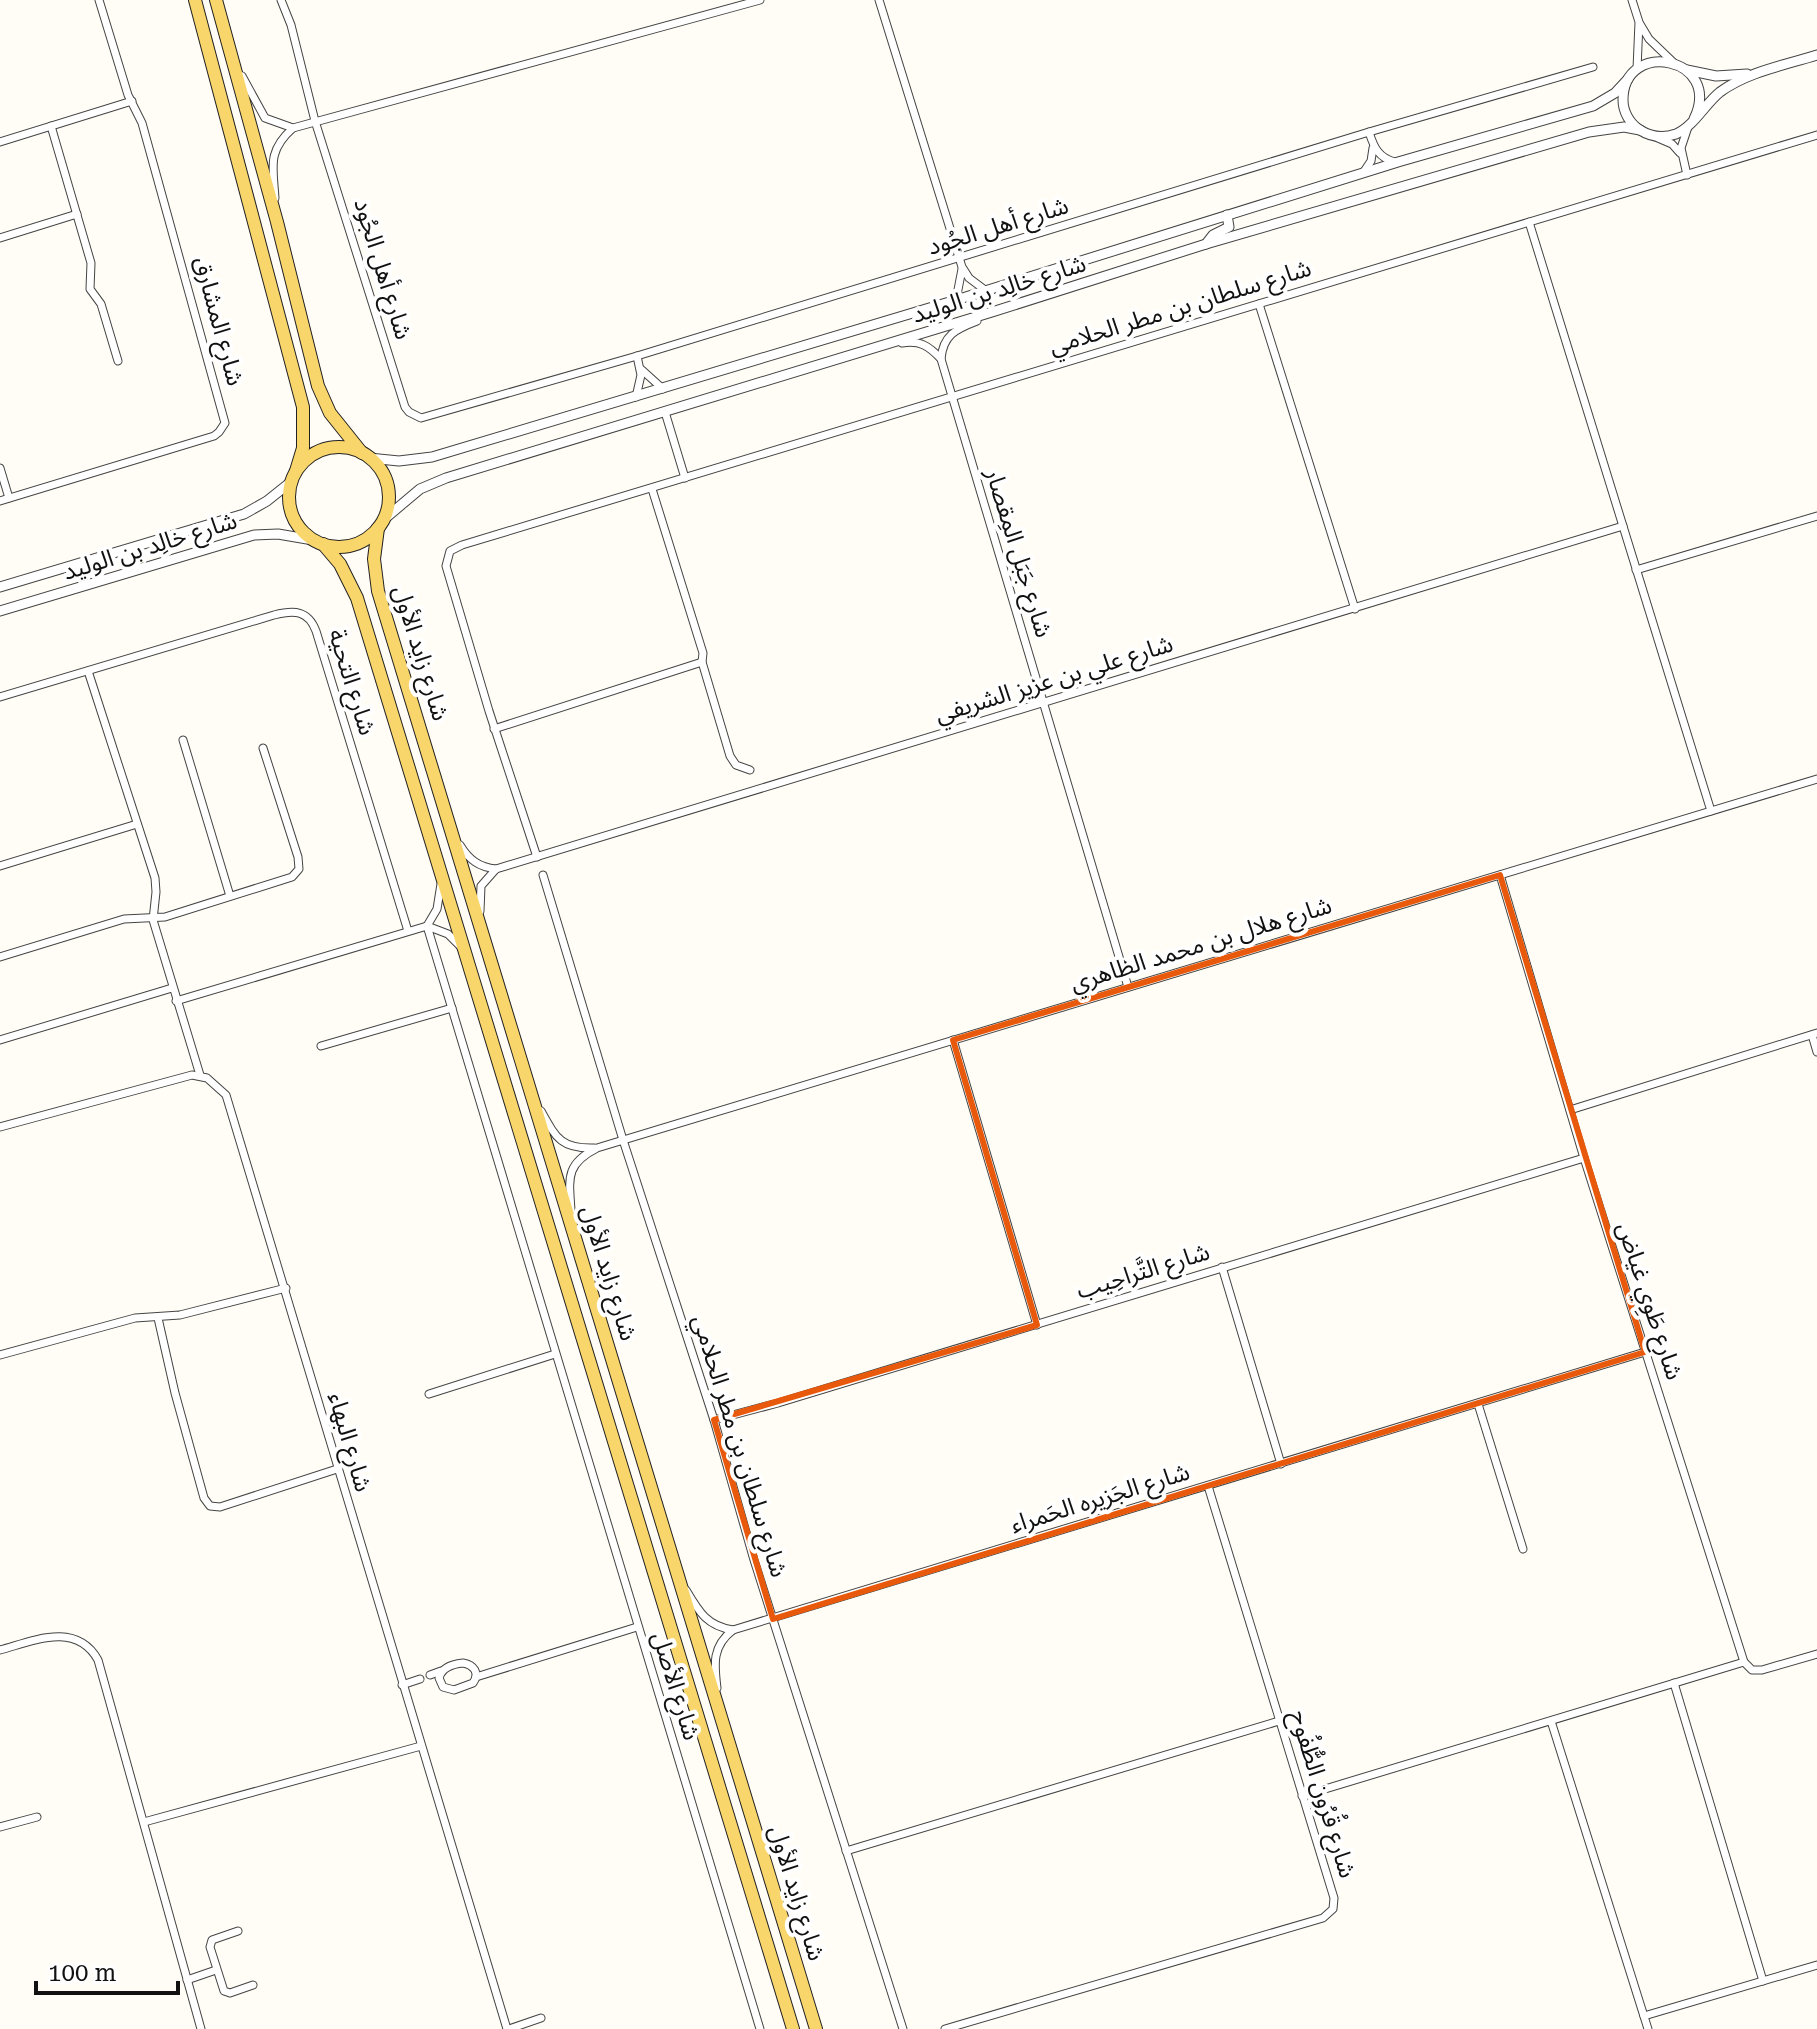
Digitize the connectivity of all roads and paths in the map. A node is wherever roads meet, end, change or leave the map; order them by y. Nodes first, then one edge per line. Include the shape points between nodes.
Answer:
1 (99, 0) edge
2 (195, 0) edge
3 (216, 0) edge
4 (281, 0) edge
5 (760, 0) edge
6 (879, 0) edge
7 (1632, 0) edge
8 (1639, 22) junction
9 (231, 53) junction
10 (1817, 55) edge
11 (1674, 63) junction
12 (1593, 67) dead end
13 (1637, 69) junction
14 (1686, 70) junction
15 (1754, 74) junction
16 (1628, 79) junction
17 (132, 101) junction
18 (1692, 120) junction
19 (315, 121) junction
20 (51, 126) junction
21 (293, 128) junction
22 (1640, 130) junction
23 (1369, 132) junction
24 (1651, 135) junction
25 (1817, 135) edge
26 (0, 142) edge
27 (1373, 146) junction
28 (1681, 155) junction
29 (1398, 162) junction
30 (1363, 174) junction
31 (1687, 175) junction
32 (77, 214) junction
33 (1227, 215) junction
34 (277, 222) junction
35 (1529, 222) junction
36 (0, 238) edge
37 (1206, 244) junction
38 (960, 263) junction
39 (985, 290) junction
40 (956, 300) junction
41 (1259, 304) junction
42 (992, 312) junction
43 (865, 351) junction
44 (637, 356) junction
45 (941, 359) junction
46 (118, 361) dead end
47 (641, 368) junction
48 (663, 389) junction
49 (636, 397) junction
50 (952, 397) junction
51 (665, 412) junction
52 (366, 455) junction
53 (0, 468) edge
54 (294, 476) junction
55 (685, 478) junction
56 (652, 489) junction
57 (4, 499) edge
58 (1817, 516) edge
59 (380, 524) junction
60 (1623, 526) junction
61 (318, 542) junction
62 (1636, 570) junction
63 (0, 587) edge
64 (1355, 609) junction
65 (0, 611) edge
66 (702, 662) junction
67 (88, 671) junction
68 (0, 697) edge
69 (1043, 703) junction
70 (494, 729) junction
71 (183, 740) dead end
72 (263, 748) dead end
73 (750, 770) dead end
74 (1817, 779) edge
75 (1711, 811) junction
76 (137, 824) junction
77 (451, 829) junction
78 (537, 857) junction
79 (0, 866) edge
80 (496, 869) junction
81 (441, 873) junction
82 (543, 875) dead end
83 (1500, 875) junction
84 (230, 896) junction
85 (153, 920) junction
86 (427, 926) junction
87 (408, 931) junction
88 (481, 931) junction
89 (464, 951) junction
90 (0, 957) edge
91 (1128, 987) junction
92 (172, 988) junction
93 (176, 1001) junction
94 (452, 1008) junction
95 (1814, 1034) edge
96 (0, 1040) edge
97 (953, 1040) junction
98 (321, 1046) dead end
99 (1817, 1052) edge
100 (200, 1075) junction
101 (531, 1092) junction
102 (1570, 1110) junction
103 (0, 1127) edge
104 (623, 1140) junction
105 (597, 1148) junction
106 (1584, 1158) junction
107 (572, 1228) junction
108 (1222, 1267) junction
109 (286, 1288) junction
110 (158, 1318) junction
111 (1037, 1325) junction
112 (1645, 1352) junction
113 (555, 1354) junction
114 (0, 1355) edge
115 (429, 1394) dead end
116 (1478, 1404) junction
117 (714, 1420) junction
118 (1281, 1464) junction
119 (337, 1469) junction
120 (1208, 1486) junction
121 (1523, 1549) dead end
122 (679, 1578) junction
123 (773, 1619) junction
124 (637, 1627) junction
125 (733, 1630) junction
126 (0, 1650) edge
127 (1817, 1654) edge
128 (1744, 1662) junction
129 (441, 1671) junction
130 (430, 1675) dead end
131 (476, 1677) junction
132 (420, 1679) dead end
133 (1674, 1683) junction
134 (402, 1685) junction
135 (719, 1712) junction
136 (1279, 1721) junction
137 (1551, 1721) junction
138 (421, 1746) junction
139 (1302, 1796) junction
140 (37, 1817) dead end
141 (144, 1822) junction
142 (0, 1827) edge
143 (846, 1851) junction
144 (238, 1931) dead end
145 (1817, 1965) edge
146 (216, 1970) junction
147 (187, 1980) junction
148 (1763, 1981) junction
149 (253, 1985) dead end
150 (1644, 2016) junction
151 (541, 2018) dead end
152 (201, 2029) edge
153 (508, 2029) edge
154 (760, 2029) edge
155 (793, 2029) edge
156 (816, 2029) edge
157 (903, 2029) edge
158 (945, 2029) edge
159 (1648, 2029) edge

1 - 17 street, شارع المشارق
2 - 54 main road via 303,407 305,434
3 - 9 main road
4 - 19 street, شارع أهل الجُود
5 - 19 street
6 - 38 street
7 - 8 street
8 - 11 street
8 - 13 street
9 - 21 street via 260,113
9 - 34 main road
10 - 15 street
11 - 13 street via 1655,61
11 - 14 street
12 - 23 street, شارع أهل الجُود
13 - 16 street
14 - 15 street via 1716,76
14 - 18 street via 1698,89
15 - 18 street via 1722,91
16 - 22 street via 1624,107
16 - 29 street, شارع خالِد بن الوليد via 1593,106
17 - 20 street
17 - 57 street, شارع المشارق via 159,179 225,423 214,436
18 - 24 street via 1673,135
18 - 28 street
19 - 21 street
19 - 44 street, شارع أهل الجُود via 409,412 428,417
20 - 26 street
20 - 32 street
21 - 34 street via 279,140 273,156
22 - 24 street
22 - 37 street, شارع خالِد بن الوليد via 1589,132
23 - 27 street
23 - 38 street, شارع أهل الجُود
24 - 28 street via 1672,144
25 - 31 street, شارع سلطان بن مطر الحلامي
27 - 29 street via 1381,156
27 - 30 street
28 - 31 street
29 - 30 street, شارع خالِد بن الوليد
30 - 33 street, شارع خالِد بن الوليد
31 - 35 street, شارع سلطان بن مطر الحلامي
32 - 36 street
32 - 46 street via 91,266 90,289 101,304
33 - 37 street via 1229,227
33 - 39 street, شارع خالِد بن الوليد
34 - 52 main road via 318,386 330,413
35 - 41 street, شارع سلطان بن مطر الحلامي
35 - 60 street
37 - 42 street, شارع خالِد بن الوليد
38 - 39 street
38 - 40 street
38 - 44 street, شارع أهل الجُود
39 - 40 street, شارع خالِد بن الوليد
40 - 48 street, شارع خالِد بن الوليد
41 - 50 street, شارع سلطان بن مطر الحلامي
41 - 64 street
42 - 43 street, شارع خالِد بن الوليد
42 - 45 street via 946,338
43 - 45 street via 918,342
43 - 51 street, شارع خالِد بن الوليد
44 - 47 street
45 - 50 street, شارع جَبَل المِقصار
47 - 48 street
47 - 49 street
48 - 49 street, شارع خالِد بن الوليد
49 - 52 street, شارع خالِد بن الوليد via 432,457 399,461
50 - 55 street, شارع سلطان بن مطر الحلامي
50 - 69 street, شارع جَبَل المِقصار
51 - 55 street
51 - 59 street, شارع خالِد بن الوليد via 434,483
52 - 54 main road via 325,449
52 - 59 main road via 387,487 387,510
53 - 57 street
54 - 61 main road via 289,492 292,514 304,533
54 - 63 street, شارع خالِد بن الوليد via 244,514
55 - 56 street, شارع سلطان بن مطر الحلامي
56 - 66 street
56 - 70 street, شارع سلطان بن مطر الحلامي via 450,551 446,566
58 - 62 street
59 - 61 main road via 347,546
59 - 77 main road, شارع زايد الأول via 374,559 378,591
60 - 62 street
60 - 64 street, شارع علي بن عزيز الشريفي
61 - 65 street, شارع خالِد بن الوليد via 254,535
61 - 81 main road, شارع زايد الأول via 340,564 357,598
62 - 75 street
64 - 69 street, شارع علي بن عزيز الشريفي
66 - 70 street
66 - 73 street via 732,762
67 - 68 street, شارع التحية
67 - 76 street
67 - 87 street, شارع التحية via 281,613 308,616
69 - 78 street, شارع علي بن عزيز الشريفي
69 - 91 street, شارع جَبَل المِقصار
70 - 78 street, شارع سلطان بن مطر الحلامي
71 - 84 street
72 - 84 street via 299,866 287,879
74 - 75 street, شارع هلال بن محمد الظاهري
75 - 83 street, شارع هلال بن محمد الظاهري
76 - 79 street
76 - 85 street via 156,884
77 - 80 street via 473,861
77 - 88 main road, شارع زايد الأول
78 - 80 street, شارع علي بن عزيز الشريفي
80 - 88 street via 480,891
81 - 86 street via 440,899
81 - 89 main road, شارع زايد الأول
82 - 104 street, شارع سلطان بن مطر الحلامي
83 - 91 street, شارع هلال بن محمد الظاهري
83 - 102 street, شارع طَوِي غياض
84 - 85 street
85 - 90 street via 119,920
85 - 92 street
86 - 87 street
86 - 89 street via 448,934
86 - 94 street, شارع الأصل
87 - 93 street
88 - 101 main road, شارع زايد الأول
89 - 155 main road, شارع زايد الأول
91 - 97 street, شارع هلال بن محمد الظاهري
92 - 93 street
92 - 96 street
93 - 100 street
94 - 98 street
94 - 113 street, شارع الأصل
95 - 99 street
95 - 102 street
97 - 104 street, شارع هلال بن محمد الظاهري
97 - 111 street
100 - 103 street
100 - 109 street, شارع البهاء via 221,1088 230,1104
101 - 105 street, شارع هلال بن محمد الظاهري via 562,1143
101 - 107 main road, شارع زايد الأول
102 - 106 street, شارع طَوِي غياض
104 - 105 street, شارع هلال بن محمد الظاهري
104 - 117 street, شارع سلطان بن مطر الحلامي
105 - 107 street, شارع هلال بن محمد الظاهري via 580,1157 572,1169
106 - 108 street, شارع التَّراحِيب
106 - 112 street, شارع طَوِي غياض
107 - 122 main road, شارع زايد الأول
108 - 111 street, شارع التَّراحِيب
108 - 118 street
109 - 110 street
109 - 119 street, شارع البهاء
110 - 114 street via 135,1318
110 - 119 street via 194,1464 210,1506
111 - 117 street, شارع التَّراحِيب
112 - 116 street, شارع الجَزيره الحَمراء
112 - 128 street, شارع طَوِي غياض
113 - 115 street
113 - 124 street, شارع الأصل
116 - 118 street, شارع الجَزيره الحَمراء
116 - 121 street
117 - 123 street, شارع سلطان بن مطر الحلامي
118 - 120 street, شارع الجَزيره الحَمراء
119 - 134 street, شارع البهاء
120 - 123 street, شارع الجَزيره الحَمراء
120 - 136 street, شارع قُرُون الطُّفُوح
122 - 125 street via 704,1619
122 - 135 main road, شارع زايد الأول
123 - 125 street, شارع الجَزيره الحَمراء
123 - 143 street, شارع سلطان بن مطر الحلامي
124 - 131 street
124 - 154 street, شارع الأصل
125 - 135 street via 715,1654
126 - 141 street via 61,1636 90,1648 100,1666
127 - 128 street via 1762,1670 1752,1670
128 - 133 street
129 - 130 street
129 - 131 street via 466,1663
129 - 131 street via 440,1682 449,1690 469,1686
132 - 134 street
133 - 137 street
133 - 148 street
134 - 138 street, شارع البهاء
135 - 156 main road, شارع زايد الأول
136 - 139 street, شارع قُرُون الطُّفُوح
136 - 143 street
137 - 139 street
137 - 150 street
138 - 141 street
138 - 153 street, شارع البهاء
139 - 158 street, شارع قُرُون الطُّفُوح via 1334,1898 1333,1909 1323,1918
140 - 142 street
141 - 147 street
143 - 157 street, شارع سلطان بن مطر الحلامي
144 - 146 street via 211,1942
145 - 148 street
146 - 147 street
146 - 149 street via 227,1992
147 - 152 street
148 - 150 street
150 - 159 street
151 - 153 street

